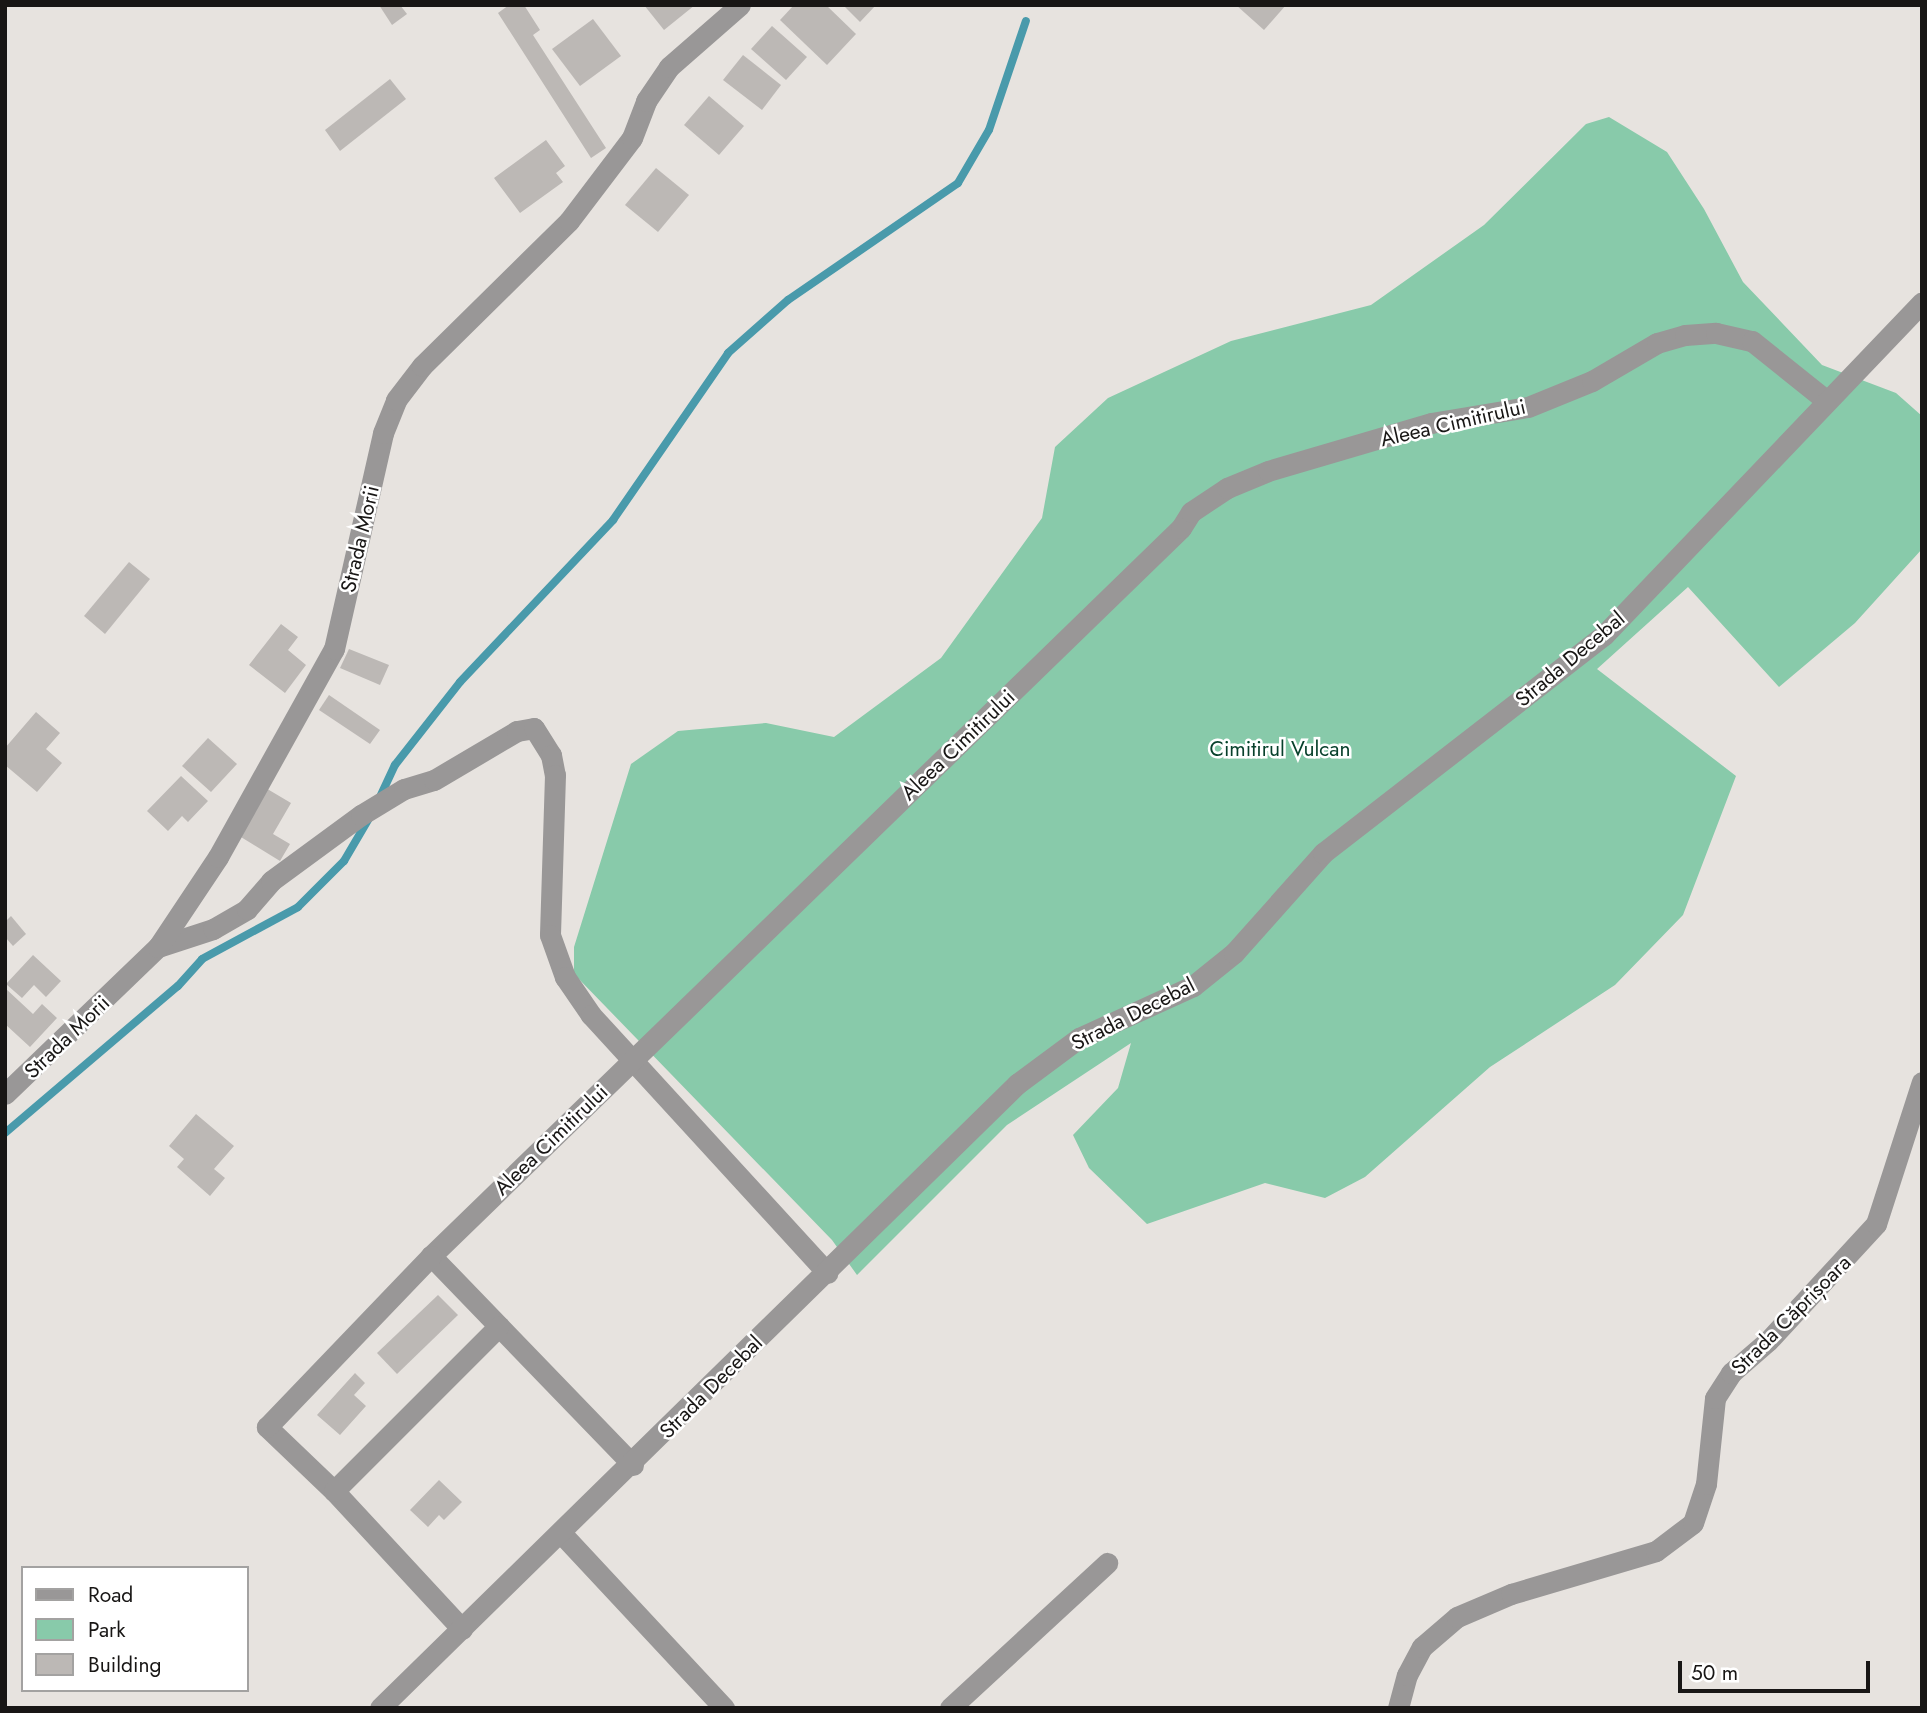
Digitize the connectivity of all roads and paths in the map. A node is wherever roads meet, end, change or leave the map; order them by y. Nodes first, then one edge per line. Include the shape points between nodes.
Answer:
1 (740, 5) edge
2 (1922, 302) edge
3 (1828, 401) junction
4 (158, 947) junction
5 (633, 1060) junction
6 (1922, 1082) edge
7 (5, 1094) edge
8 (431, 1256) junction
9 (827, 1273) junction
10 (499, 1326) junction
11 (633, 1465) junction
12 (334, 1491) junction
13 (561, 1533) junction
14 (1107, 1563) dead end
15 (462, 1629) junction
16 (380, 1708) edge
17 (724, 1708) edge
18 (950, 1708) edge
19 (1398, 1708) edge

1 - 4 street, Strada Morii via 669,67 646,101 632,138 569,221 422,366 396,400 383,433 334,649 218,858
2 - 3 street, Strada Decebal
3 - 5 street, Aleea Cimitirului via 1752,341 1716,333 1685,335 1657,343 1592,381 1528,407 1432,423 1227,488 1191,512 1181,528
3 - 9 street, Strada Decebal via 1604,635 1323,853 1234,953 1193,986 1079,1038 1017,1084
4 - 5 street via 213,929 247,909 271,881 360,815 404,789 434,780 517,731 534,728 551,755 555,775 550,935 556,958 591,1015
4 - 7 street, Strada Morii
5 - 8 street, Aleea Cimitirului
5 - 9 street
6 - 19 street, Strada Căprișoara via 1876,1224 1769,1340 1731,1373 1715,1398 1706,1484 1693,1523 1656,1551 1511,1594 1457,1617 1422,1647 1407,1675
8 - 10 street
8 - 12 street, Aleea Cimitirului via 267,1427
9 - 11 street, Strada Decebal
10 - 11 street
10 - 12 street
11 - 13 street, Strada Decebal
12 - 15 street
13 - 15 street, Strada Decebal
13 - 17 street
14 - 18 street
15 - 16 street, Strada Decebal

